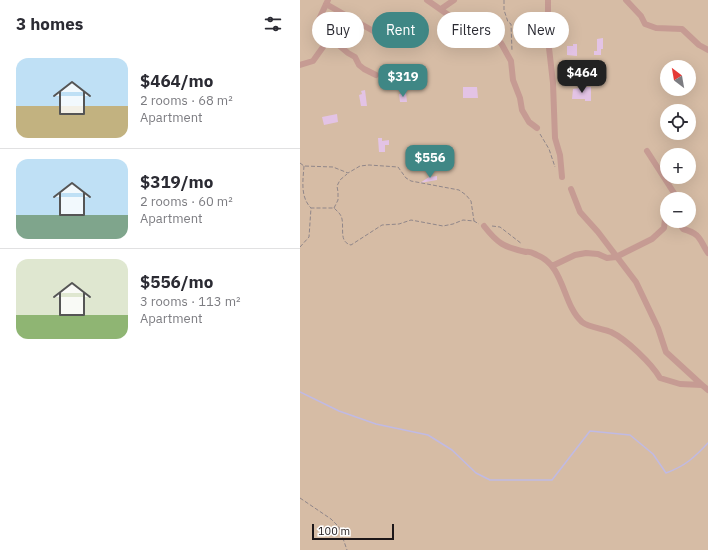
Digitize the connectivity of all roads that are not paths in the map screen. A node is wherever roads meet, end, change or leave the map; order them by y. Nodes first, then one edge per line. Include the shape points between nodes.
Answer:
1 (427, 0) edge
2 (454, 0) edge
3 (548, 0) edge
4 (626, 0) edge
5 (327, 2) edge
6 (441, 9) junction
7 (322, 12) edge
8 (372, 30) edge
9 (322, 48) edge
10 (342, 48) edge
11 (708, 50) edge
12 (300, 65) edge
13 (376, 75) dead end
14 (537, 128) road end
15 (647, 151) dead end
16 (562, 177) road end
17 (571, 189) dead end
18 (672, 192) edge
19 (484, 226) road end
20 (664, 228) edge
21 (682, 228) edge
22 (708, 253) edge
23 (616, 257) junction
24 (552, 266) junction
25 (702, 385) junction
26 (708, 390) edge

1 - 6 street
2 - 6 street
3 - 16 street via 554,138 560,155
4 - 11 street via 645,24 656,28 682,29
5 - 7 street
5 - 8 street
6 - 14 street via 457,21 475,23 475,30 486,33 501,43 511,61 513,80 522,110 529,122
9 - 12 street via 313,61
10 - 13 street via 353,55 364,69
15 - 18 street
17 - 23 street via 580,212
19 - 24 street via 500,244 542,256
20 - 23 street via 652,239
21 - 22 street via 698,236
23 - 24 street via 607,258 586,253 575,255
23 - 25 street via 636,282 658,328 666,352
24 - 25 street via 572,308 583,323 612,332 644,358 660,378 680,384
25 - 26 street

